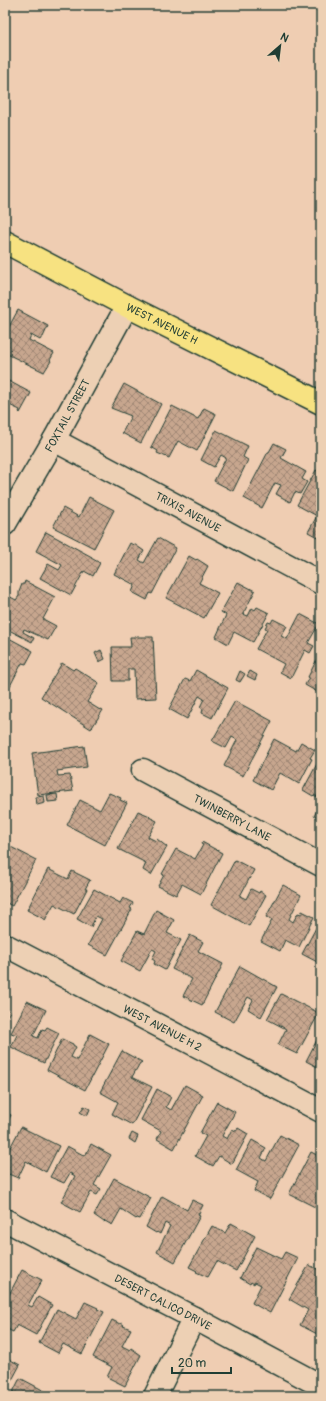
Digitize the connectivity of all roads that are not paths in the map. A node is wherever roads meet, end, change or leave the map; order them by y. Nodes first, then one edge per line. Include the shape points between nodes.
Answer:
1 (5, 242) edge
2 (127, 306) junction
3 (321, 403) edge
4 (54, 440) junction
5 (5, 524) edge
6 (321, 583) edge
7 (143, 770) dead end
8 (321, 866) edge
9 (5, 945) edge
10 (321, 1110) edge
11 (5, 1220) edge
12 (194, 1318) junction
13 (321, 1386) edge
14 (155, 1396) edge

1 - 2 main road, WEST AVENUE H
2 - 3 main road, WEST AVENUE H
2 - 4 street, FOXTAIL STREET
4 - 5 street, FOXTAIL STREET
4 - 6 street, TRIXIS AVENUE
7 - 8 street, TWINBERRY LANE
9 - 10 street, WEST AVENUE H 2
11 - 12 street, DESERT CALICO DRIVE
12 - 13 street, DESERT CALICO DRIVE
12 - 14 street

